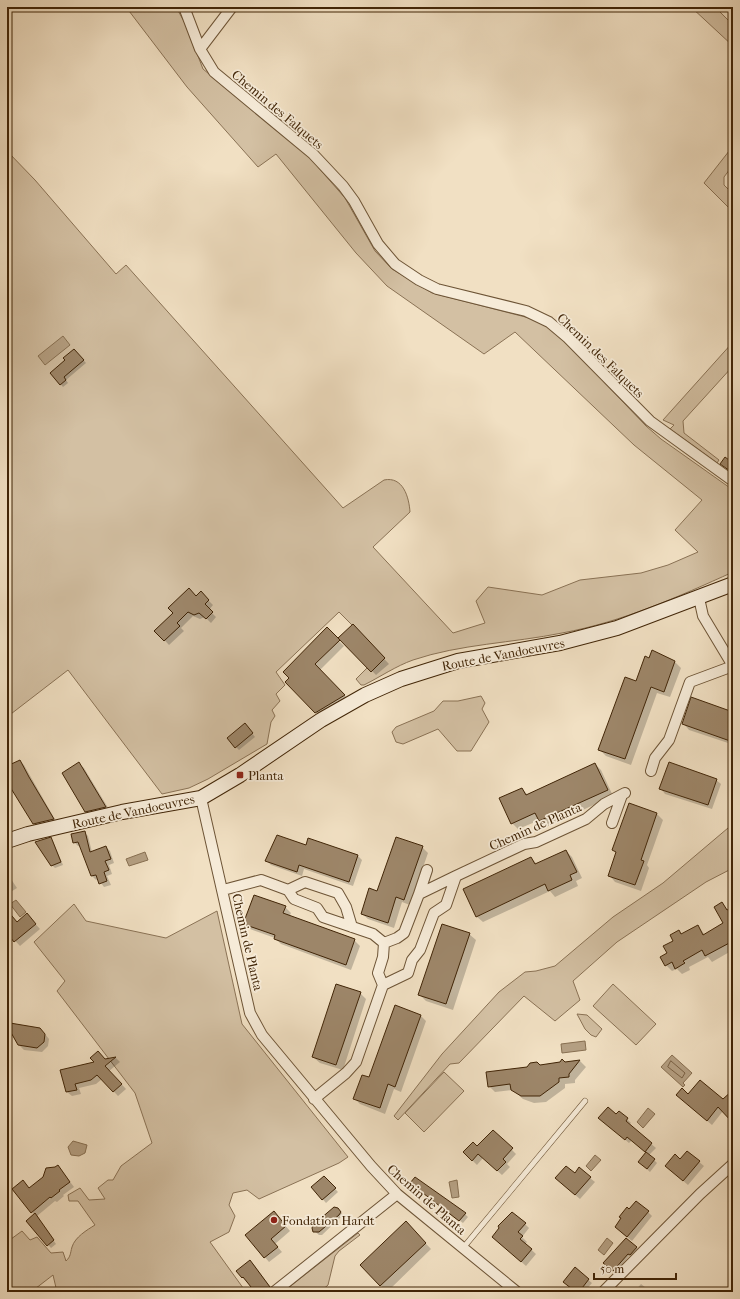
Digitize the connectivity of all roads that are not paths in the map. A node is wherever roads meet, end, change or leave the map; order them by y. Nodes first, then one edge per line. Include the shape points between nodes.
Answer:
1 (184, 7) edge
2 (232, 7) edge
3 (200, 49) junction
4 (733, 481) edge
5 (733, 584) edge
6 (699, 598) junction
7 (733, 666) edge
8 (651, 771) dead end
9 (201, 798) junction
10 (612, 823) dead end
11 (7, 841) edge
12 (427, 870) dead end
13 (456, 876) junction
14 (222, 890) junction
15 (288, 890) junction
16 (419, 894) junction
17 (352, 927) junction
18 (384, 943) junction
19 (383, 985) junction
20 (314, 1099) junction
21 (585, 1101) dead end
22 (733, 1164) edge
23 (397, 1194) junction
24 (463, 1248) junction
25 (274, 1292) edge
26 (517, 1292) edge
27 (603, 1292) edge

1 - 3 street, Chemin des Falquets
2 - 3 street
3 - 4 street, Chemin des Falquets via 214,72 224,82 296,138 343,186 378,244 395,264 437,289 526,311 549,322 650,421
5 - 6 main road, Route de Vandoeuvres
6 - 7 street via 703,616
6 - 9 main road, Route de Vandoeuvres via 610,630 458,661 401,679 339,709
7 - 8 street via 690,682 669,740 655,758
9 - 11 main road, Route de Vandoeuvres via 122,812
9 - 14 street, Chemin de Planta
10 - 13 street, Chemin de Planta via 624,794 604,804 586,819
12 - 16 street
13 - 16 street, Chemin de Planta
13 - 19 street via 446,905 434,913 408,973
14 - 15 street, Chemin de Planta via 261,880
14 - 20 street, Chemin de Planta via 250,1013 262,1035
15 - 17 street, Chemin de Planta via 294,899 317,908 323,917
15 - 17 street via 305,882 338,893 346,907
16 - 18 street via 404,933
17 - 18 street, Chemin de Planta via 373,934
18 - 19 street via 378,973
19 - 20 street via 356,1062
20 - 23 street, Chemin de Planta
21 - 24 lane
22 - 27 street
23 - 24 street, Chemin de Planta
23 - 25 street
24 - 26 street, Chemin de Planta

